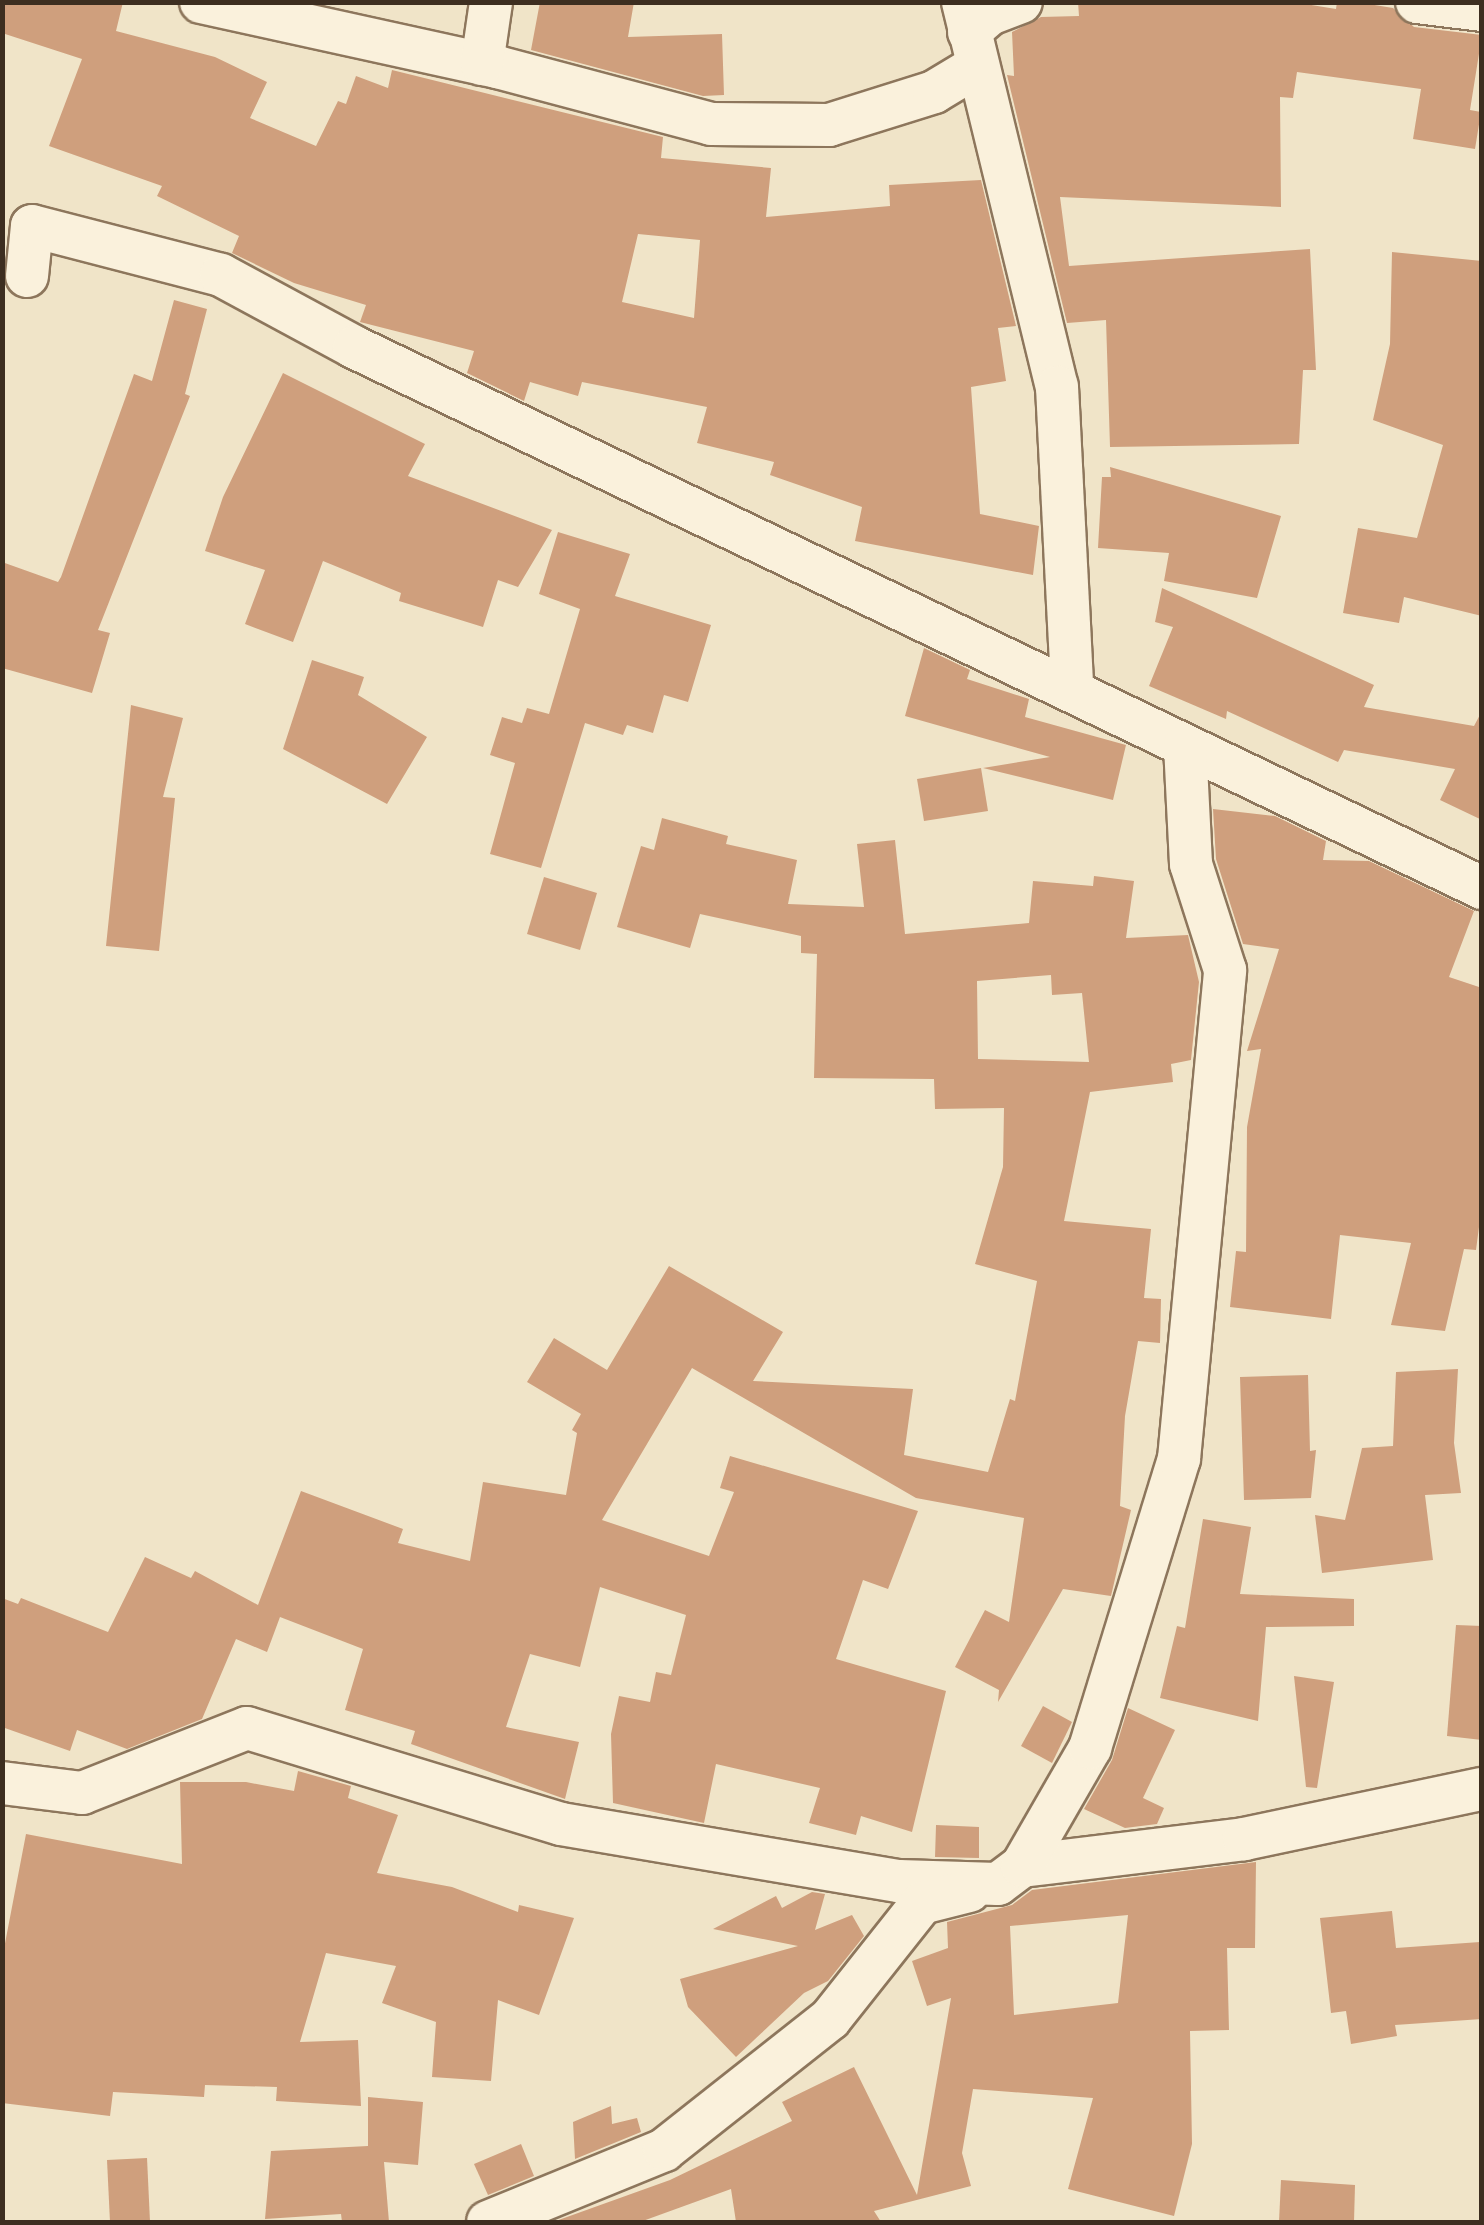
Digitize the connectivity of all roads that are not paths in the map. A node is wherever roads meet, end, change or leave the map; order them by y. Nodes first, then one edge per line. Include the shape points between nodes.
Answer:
1 (201, 2) edge
2 (491, 2) edge
3 (1021, 2) edge
4 (1417, 2) edge
5 (1482, 10) edge
6 (970, 33) edge
7 (482, 64) junction
8 (27, 276) dead end
9 (1072, 687) junction
10 (1185, 746) junction
11 (1482, 888) edge
12 (2, 1783) edge
13 (1482, 1790) edge
14 (1010, 1875) junction
15 (488, 2222) edge

1 - 7 street
2 - 7 street
3 - 6 street via 990,14
4 - 5 street
6 - 7 street via 934,92 829,124 694,120
6 - 9 street via 1057,387
8 - 9 street via 32,226 220,276 402,370
9 - 10 street
10 - 11 street
10 - 14 street via 1192,864 1225,970 1179,1458 1090,1748
12 - 14 street via 82,1793 247,1728 560,1824 899,1880
13 - 14 street via 1462,1788 1244,1839
14 - 15 street via 922,1903 830,2019 664,2150

